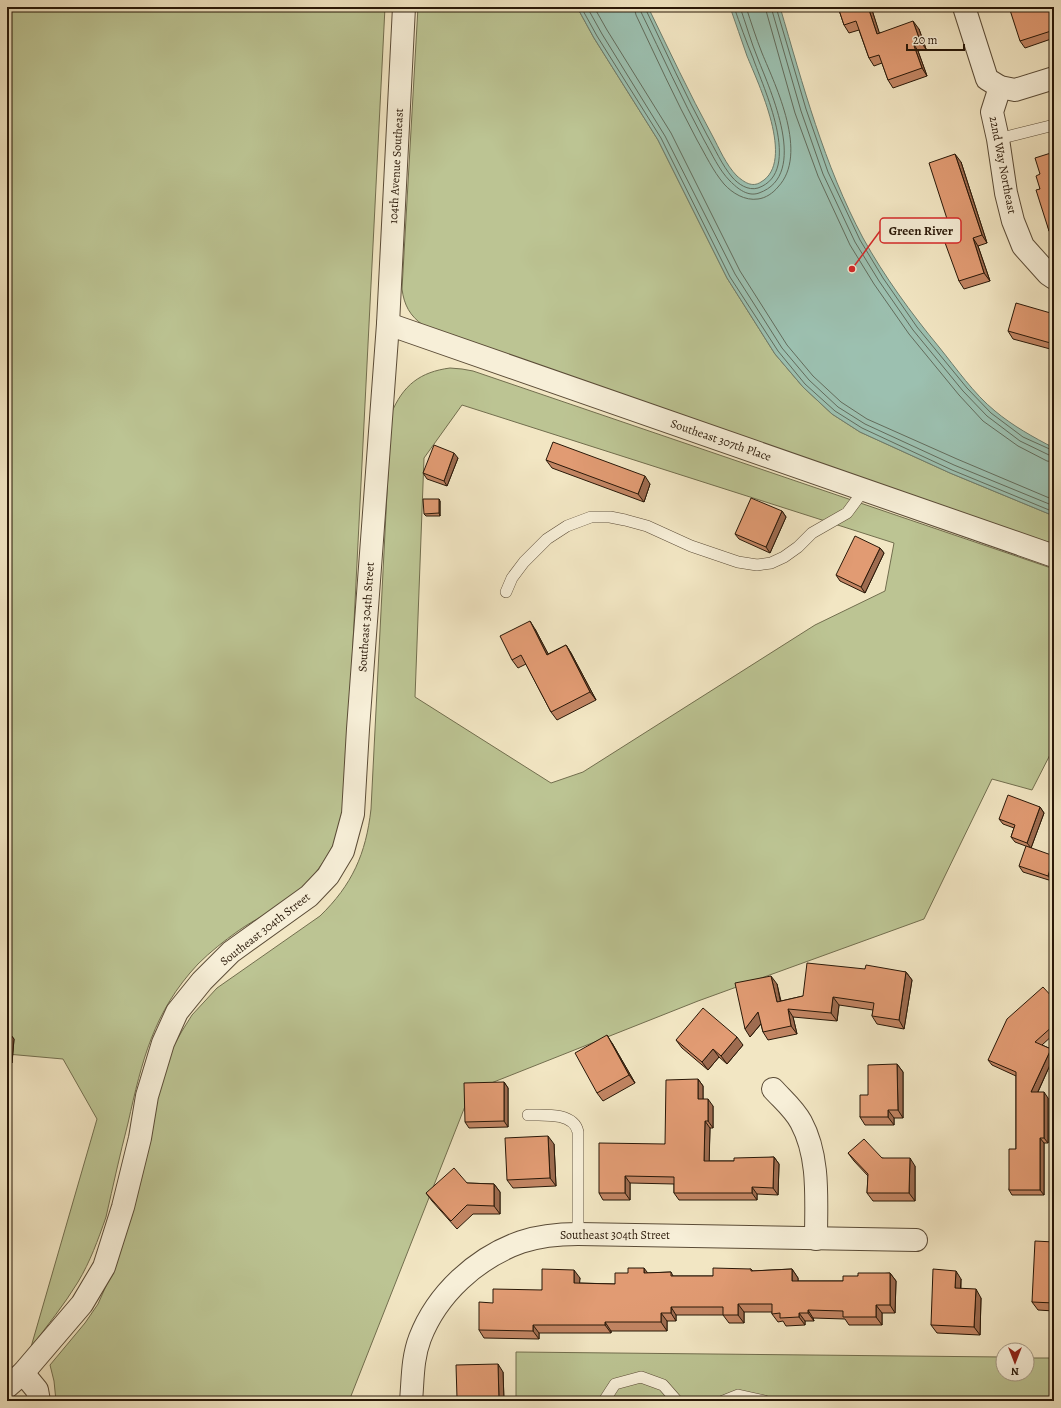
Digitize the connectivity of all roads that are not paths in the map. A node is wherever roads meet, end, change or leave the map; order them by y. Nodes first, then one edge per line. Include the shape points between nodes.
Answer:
1 (404, 7) edge
2 (964, 7) edge
3 (1054, 78) edge
4 (1000, 87) junction
5 (1054, 125) edge
6 (998, 139) junction
7 (1054, 278) edge
8 (388, 324) junction
9 (864, 490) junction
10 (1054, 556) edge
11 (506, 592) dead end
12 (773, 1090) dead end
13 (528, 1115) dead end
14 (578, 1234) junction
15 (816, 1239) junction
16 (916, 1240) dead end
17 (23, 1373) junction
18 (7, 1387) edge
19 (39, 1401) edge
20 (411, 1401) edge
21 (604, 1401) edge
22 (678, 1401) edge
23 (723, 1401) edge
24 (765, 1401) edge

1 - 8 street, 104th Avenue Southeast
2 - 4 street via 987,79
3 - 4 street via 1015,90
4 - 6 street, 22nd Way Northeast via 992,112
5 - 6 lane
6 - 7 street, 22nd Way Northeast via 1006,192 1013,221 1023,246
8 - 9 street, Southeast 307th Place
8 - 17 street, Southeast 304th Street via 353,814 343,851 328,876 309,896 231,952 176,1012 163,1042 147,1096 124,1208 104,1267 82,1304
9 - 10 street, Southeast 307th Place
9 - 11 lane via 846,513 812,533 784,557 771,563 757,565 732,560 691,546 648,526 610,517 591,517 568,526 547,539 524,562 512,578
12 - 15 street via 801,1121 813,1153 816,1180
13 - 14 lane via 566,1119 574,1122 577,1127
14 - 15 street, Southeast 304th Street
14 - 20 street, Southeast 304th Street via 559,1234 521,1242 478,1265 454,1284 435,1308 420,1338 413,1364
15 - 16 street, Southeast 304th Street
17 - 18 street, Southeast 304th Street
17 - 19 street via 37,1390
21 - 22 lane via 615,1384 641,1378 663,1385
23 - 24 lane via 738,1395

